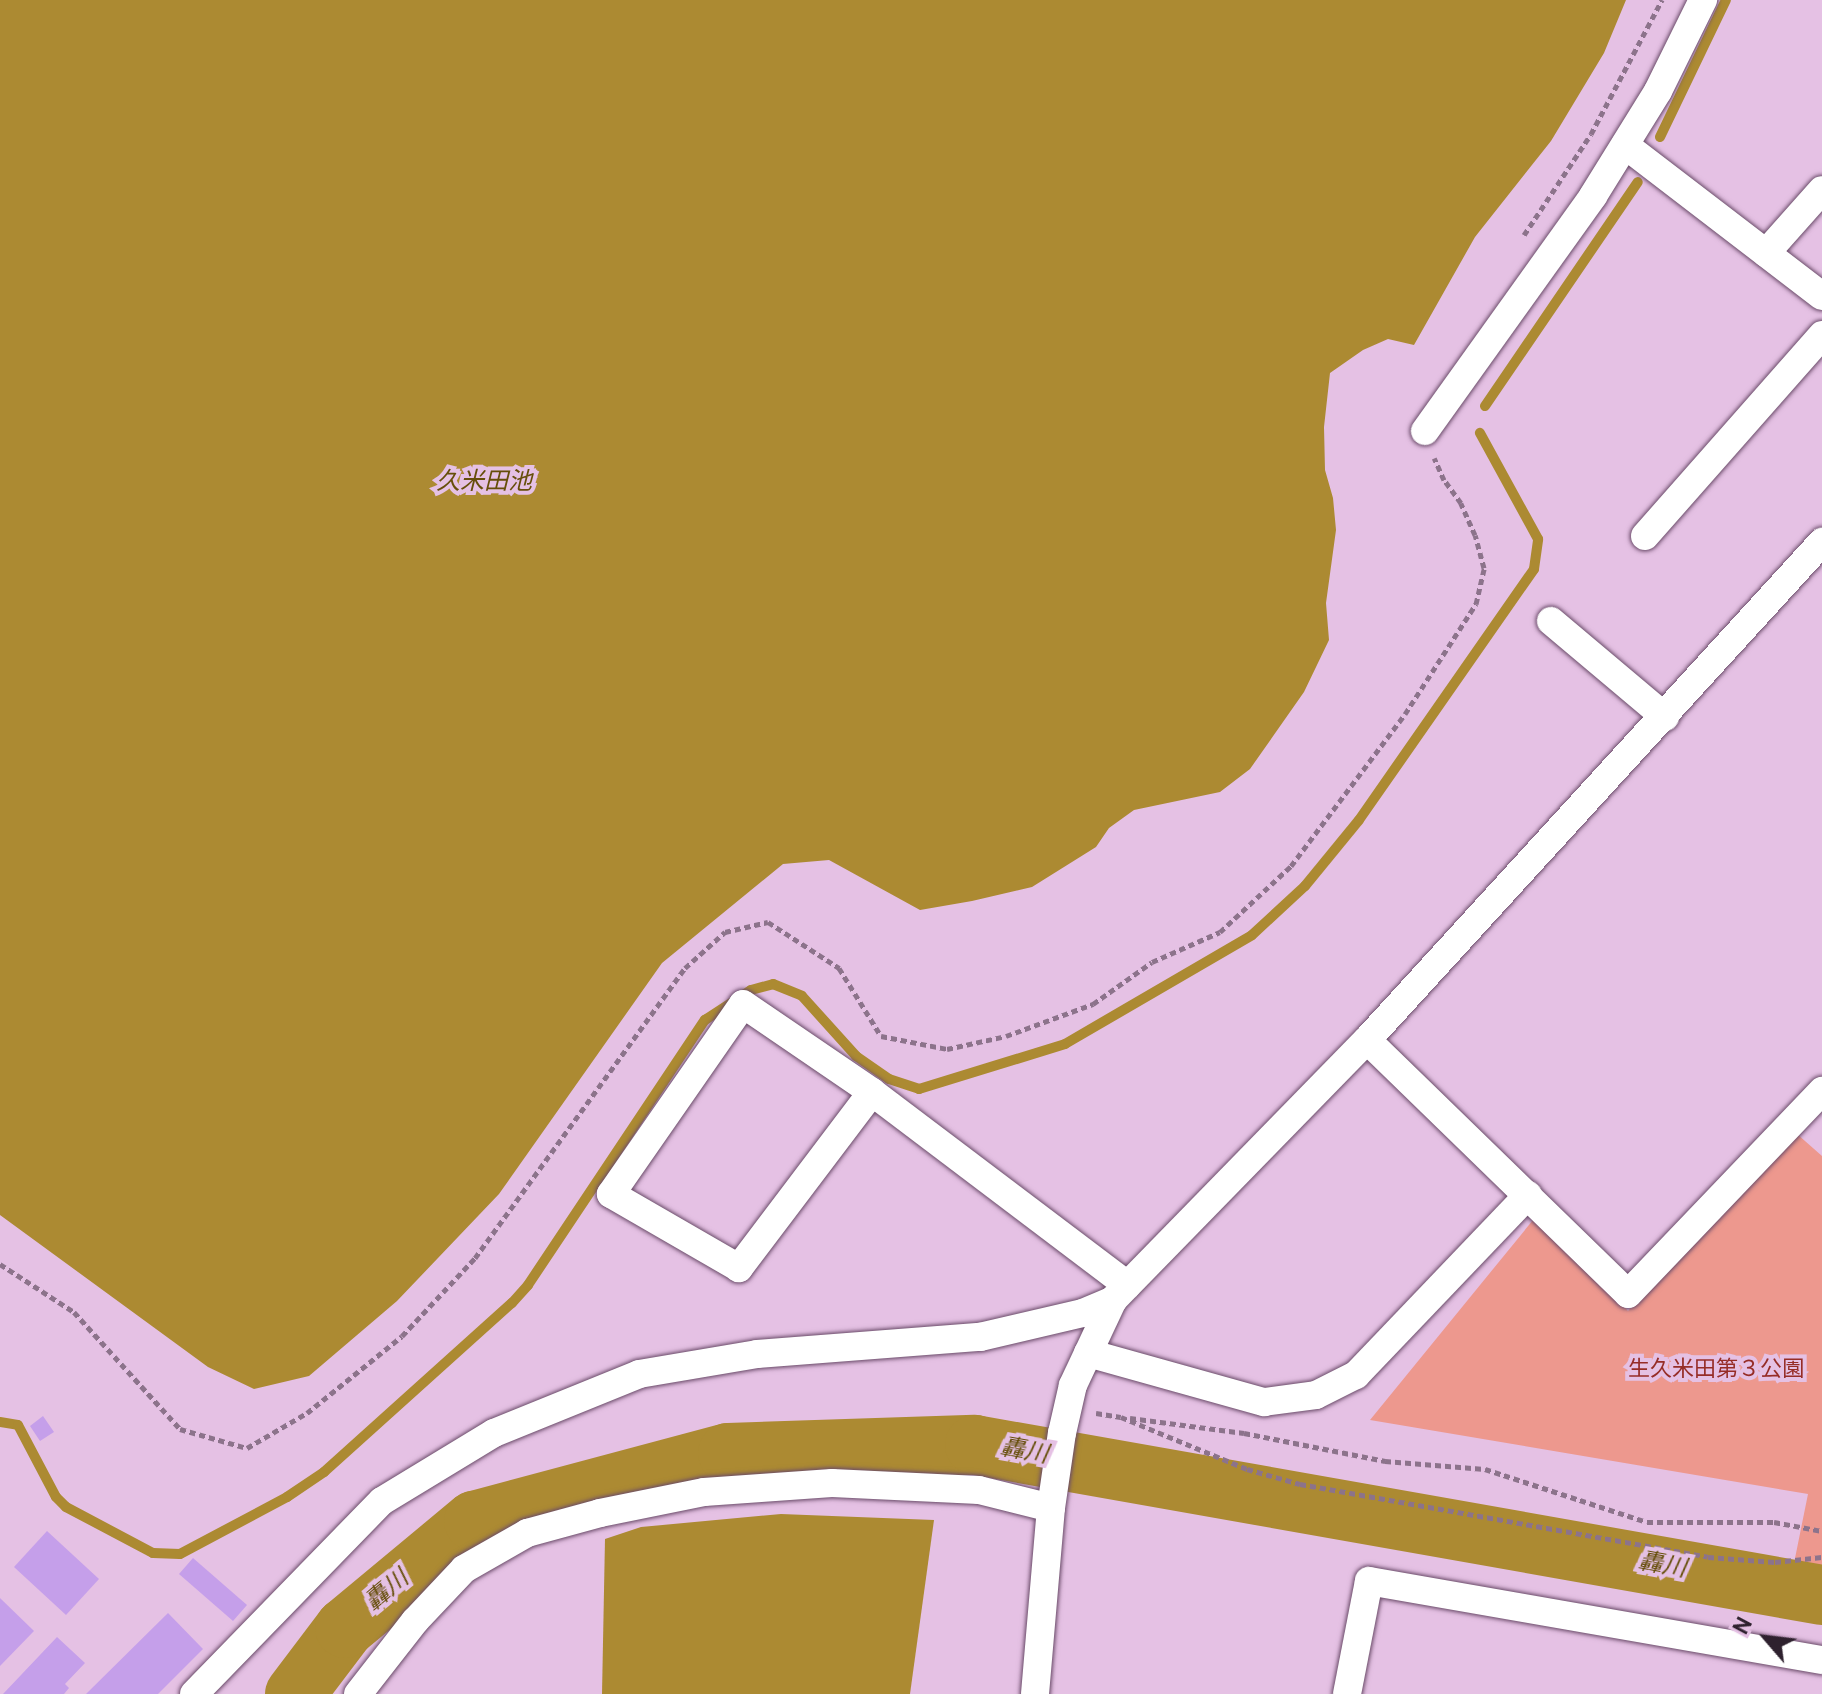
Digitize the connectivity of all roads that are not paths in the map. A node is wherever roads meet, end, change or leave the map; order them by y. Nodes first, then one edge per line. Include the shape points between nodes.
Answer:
1 (1703, 0) edge
2 (1625, 145) junction
3 (1822, 190) edge
4 (1766, 253) junction
5 (1822, 296) edge
6 (1822, 335) edge
7 (1425, 431) dead end
8 (1645, 536) dead end
9 (1822, 542) edge
10 (1551, 621) dead end
11 (1665, 717) junction
12 (1367, 1040) junction
13 (1822, 1091) edge
14 (872, 1092) junction
15 (1528, 1195) junction
16 (1120, 1292) junction
17 (1088, 1353) junction
18 (1051, 1508) junction
19 (1822, 1660) edge
20 (194, 1694) edge
21 (358, 1694) edge
22 (1035, 1694) edge
23 (1347, 1694) edge

1 - 2 street
2 - 4 street
2 - 7 street
3 - 4 street
4 - 5 street
6 - 8 street
9 - 11 street
10 - 11 street
11 - 12 street
12 - 15 street
12 - 16 street
13 - 15 street via 1628,1294
14 - 14 street via 743,1004 611,1194 739,1268
14 - 16 street
15 - 17 street via 1356,1375 1316,1395 1264,1402
16 - 17 street
16 - 20 street via 1083,1313 980,1337 757,1354 639,1374 494,1433 382,1501
17 - 18 street via 1064,1421
18 - 21 street via 979,1490 832,1483 704,1492 600,1513 527,1533 464,1569
18 - 22 street
19 - 23 street via 1369,1581

